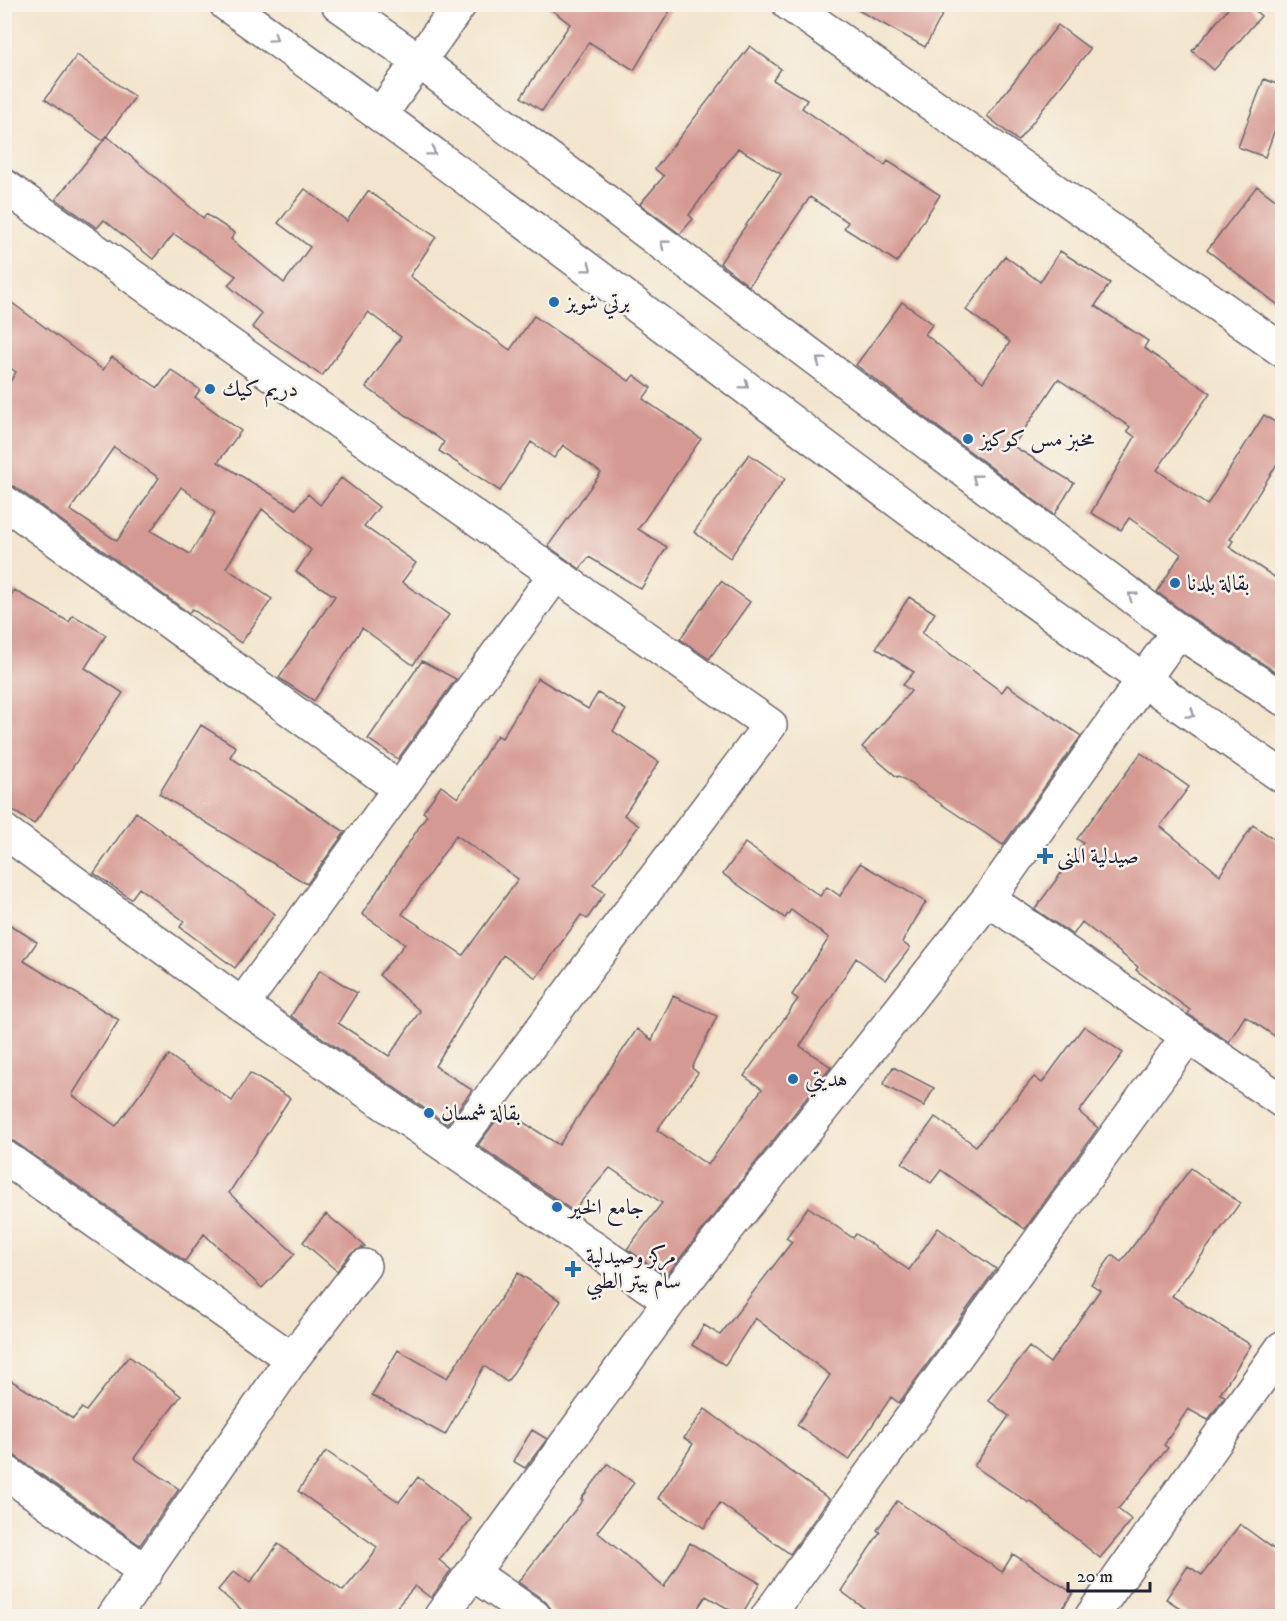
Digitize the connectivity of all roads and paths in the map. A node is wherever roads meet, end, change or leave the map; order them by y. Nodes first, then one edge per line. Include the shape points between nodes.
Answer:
1 (226, 4) edge
2 (338, 4) edge
3 (460, 4) edge
4 (789, 4) edge
5 (419, 61) junction
6 (381, 114) junction
7 (4, 186) edge
8 (1282, 350) edge
9 (4, 502) edge
10 (555, 575) junction
11 (1178, 631) junction
12 (1143, 681) junction
13 (1282, 698) edge
14 (1282, 776) edge
15 (400, 789) junction
16 (4, 831) edge
17 (988, 899) junction
18 (242, 1005) junction
19 (1188, 1036) junction
20 (1282, 1101) edge
21 (451, 1150) junction
22 (4, 1157) edge
23 (364, 1266) dead end
24 (670, 1301) junction
25 (1282, 1348) edge
26 (292, 1359) junction
27 (4, 1471) edge
28 (146, 1572) junction
29 (472, 1573) junction
30 (114, 1617) edge
31 (441, 1617) edge
32 (534, 1617) edge
33 (768, 1617) edge
34 (1092, 1617) edge

1 -> 6 street
2 - 5 street
3 - 5 street
4 - 8 street
5 - 6 street
11 -> 5 street
6 -> 12 street
7 - 10 street
9 - 15 street
10 - 15 street
10 - 21 street via 770,725
11 - 12 street
11 - 13 street
12 -> 14 street
12 - 17 street
15 - 18 street
16 - 18 street
17 - 19 street
17 - 24 street
18 - 21 street
19 - 20 street
19 - 33 street
21 - 24 street
22 - 26 street
23 - 26 street
24 - 29 street
25 - 34 street
26 - 28 street
27 - 28 street
28 - 30 street
29 - 31 street
29 - 32 street

